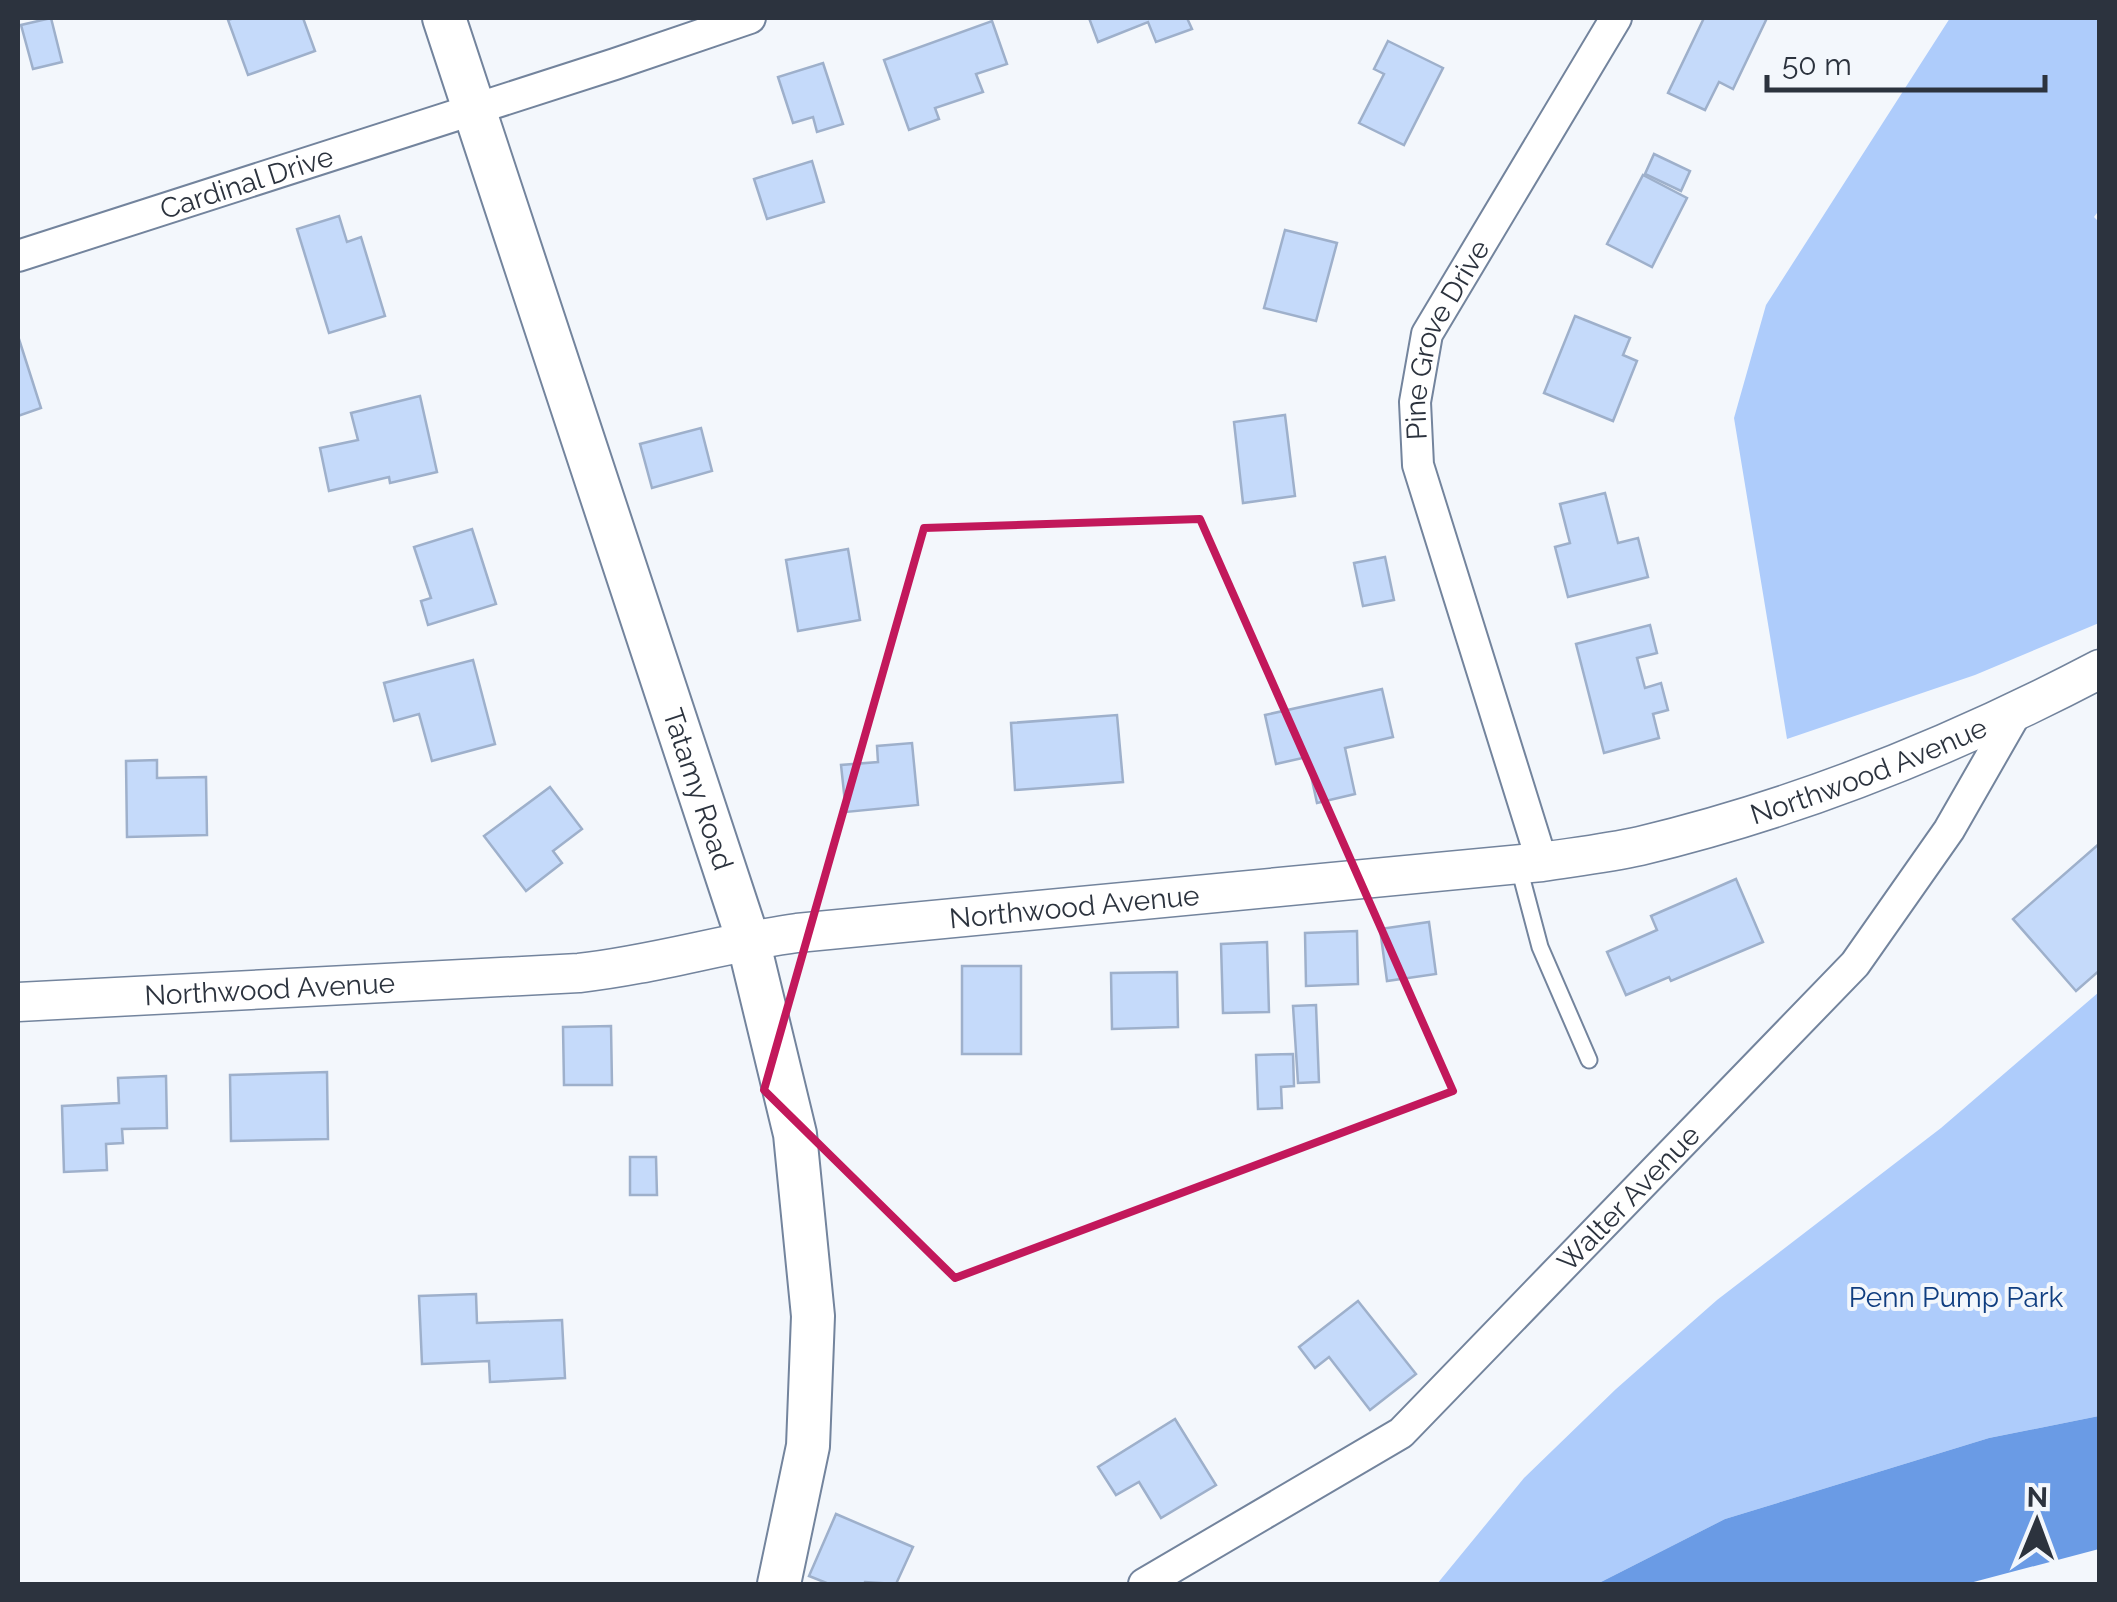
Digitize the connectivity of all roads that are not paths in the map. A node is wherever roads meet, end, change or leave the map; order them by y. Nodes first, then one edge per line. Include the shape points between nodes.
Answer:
1 (444, 18) edge
2 (750, 18) edge
3 (1616, 18) edge
4 (474, 108) junction
5 (18, 256) edge
6 (2100, 669) edge
7 (2016, 713) junction
8 (1530, 863) junction
9 (748, 940) junction
10 (18, 1002) edge
11 (1589, 1060) dead end
12 (779, 1584) edge
13 (1144, 1584) edge

1 - 4 main road, Tatamy Road
2 - 4 street, Cardinal Drive
3 - 8 street, Pine Grove Drive via 1427,334 1415,402 1418,464
4 - 5 street, Cardinal Drive
4 - 9 main road, Tatamy Road
6 - 7 street, Northwood Avenue
7 - 8 street, Northwood Avenue via 1739,820 1637,847
7 - 13 street, Walter Avenue via 1949,830 1856,964 1401,1432
8 - 9 street, Northwood Avenue
8 - 11 lane via 1540,947
9 - 10 street, Northwood Avenue via 579,972
9 - 12 main road, Tatamy Road via 795,1134 813,1316 808,1446

